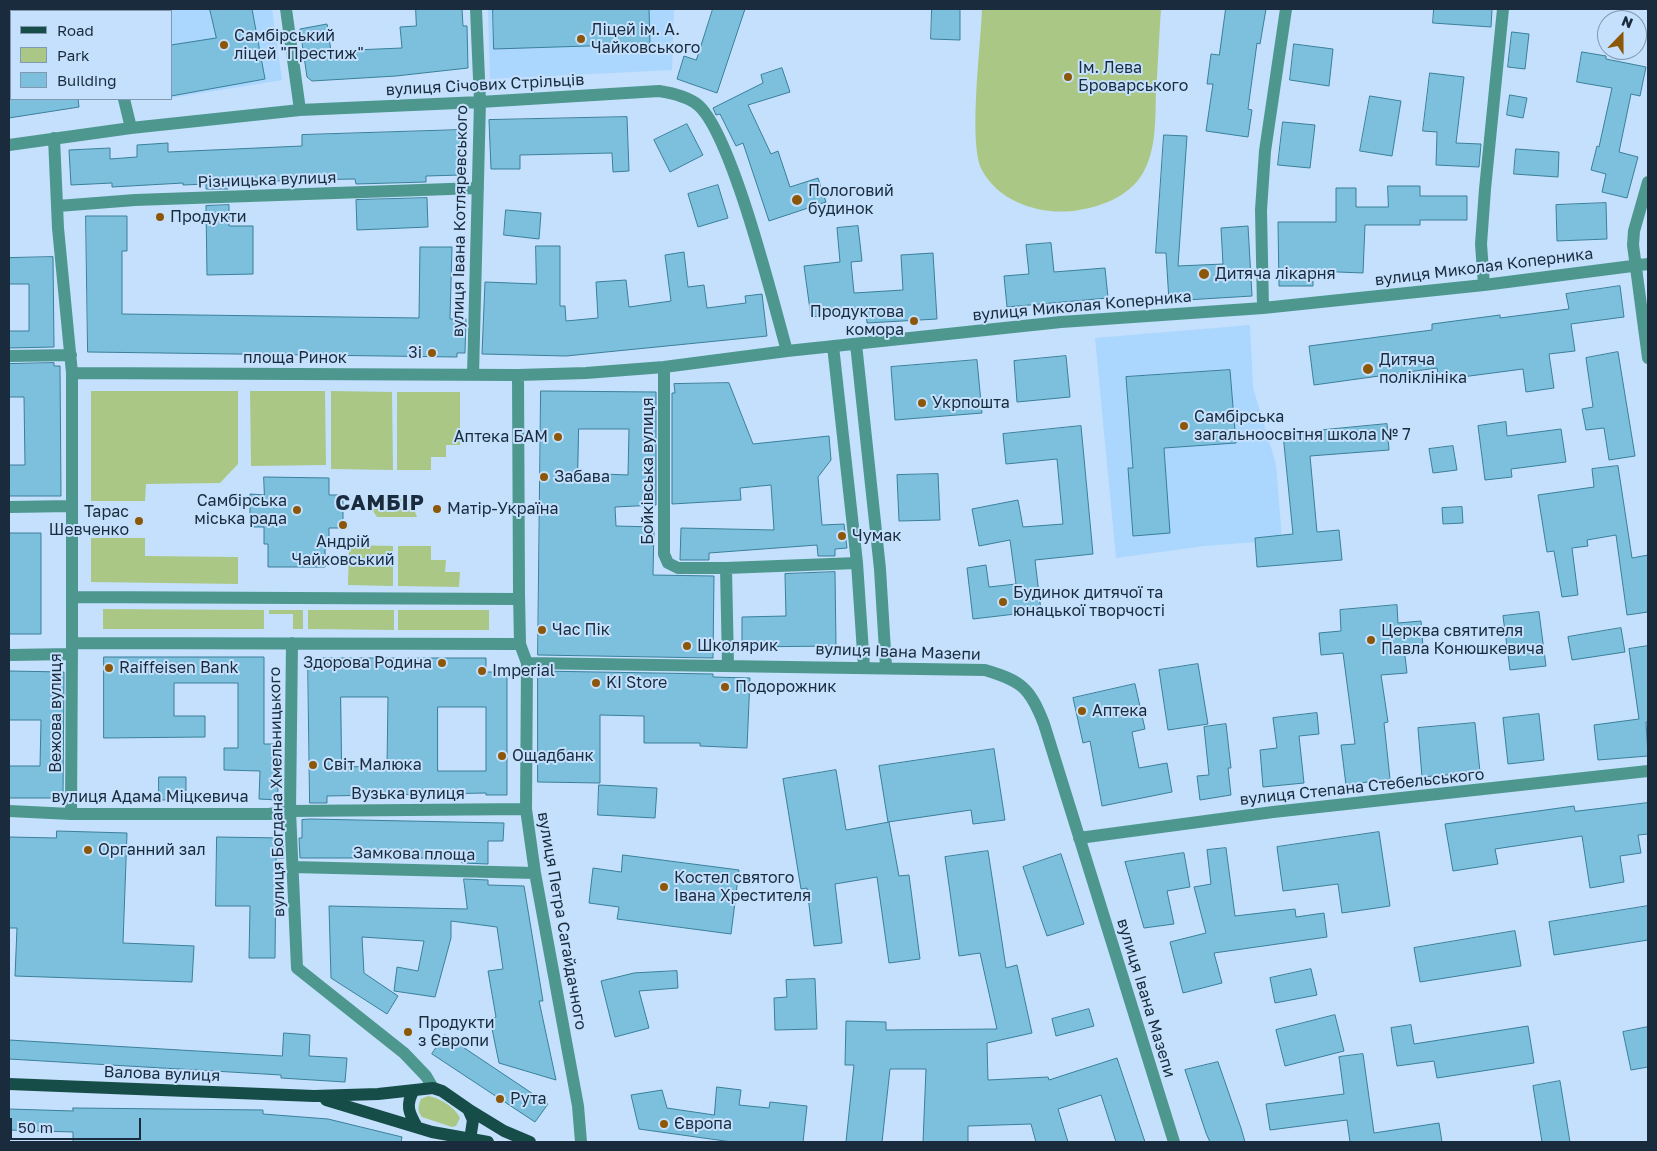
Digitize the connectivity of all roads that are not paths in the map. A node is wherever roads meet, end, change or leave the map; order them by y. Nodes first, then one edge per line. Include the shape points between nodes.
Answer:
1 (286, 9) edge
2 (476, 9) edge
3 (1286, 9) edge
4 (1503, 9) edge
5 (124, 100) edge
6 (480, 102) junction
7 (300, 110) junction
8 (131, 128) junction
9 (54, 138) junction
10 (9, 145) edge
11 (1648, 182) edge
12 (478, 188) junction
13 (58, 206) junction
14 (1648, 264) edge
15 (1635, 266) junction
16 (1484, 285) junction
17 (1263, 308) junction
18 (856, 344) junction
19 (833, 346) junction
20 (787, 351) junction
21 (71, 355) junction
22 (9, 356) edge
23 (1648, 358) edge
24 (664, 367) junction
25 (72, 373) junction
26 (473, 375) junction
27 (518, 375) junction
28 (72, 506) junction
29 (9, 507) edge
30 (857, 562) junction
31 (726, 568) junction
32 (72, 597) junction
33 (519, 598) junction
34 (292, 643) junction
35 (520, 644) junction
36 (72, 648) junction
37 (9, 655) edge
38 (527, 662) junction
39 (728, 665) junction
40 (886, 666) junction
41 (864, 667) junction
42 (1648, 771) edge
43 (526, 810) junction
44 (9, 811) edge
45 (290, 811) junction
46 (71, 814) junction
47 (1079, 838) junction
48 (292, 867) junction
49 (535, 873) junction
50 (9, 1084) edge
51 (433, 1088) junction
52 (414, 1090) junction
53 (314, 1096) junction
54 (468, 1109) junction
55 (417, 1127) junction
56 (432, 1132) junction
57 (469, 1141) edge
58 (443, 1142) edge
59 (488, 1142) edge
60 (530, 1142) edge
61 (581, 1142) edge
62 (1174, 1142) edge

1 - 7 street
2 - 6 street, вулиця Івана Котляревського
3 - 17 street via 1264,171 1261,210
4 - 16 street via 1481,244
5 - 8 street
6 - 7 street, вулиця Січових Стрільців
6 - 12 street, вулиця Івана Котляревського
6 - 20 street, вулиця Січових Стрільців via 659,91 679,95 698,104 712,121 741,196
7 - 8 street, вулиця Січових Стрільців
8 - 9 street, вулиця Січових Стрільців
9 - 10 street, вулиця Січових Стрільців
9 - 13 street
11 - 15 street via 1634,231
12 - 13 street, Різницька вулиця via 135,200
12 - 26 street, вулиця Івана Котляревського
13 - 21 street
14 - 15 street, вулиця Миколая Коперника
15 - 16 street, вулиця Миколая Коперника
15 - 23 street
16 - 17 street, вулиця Миколая Коперника
17 - 18 street, вулиця Миколая Коперника via 1061,322
18 - 19 street, вулиця Миколая Коперника
18 - 40 street via 880,569
19 - 20 street, вулиця Миколая Коперника
19 - 30 street
20 - 24 street, вулиця Миколая Коперника
21 - 22 street
21 - 25 street
24 - 27 street, вулиця Миколая Коперника
24 - 31 street, Бойківська вулиця via 664,554 668,564 678,568
25 - 26 street, площа Ринок
25 - 28 street
26 - 27 street, площа Ринок
27 - 33 street
28 - 29 street
28 - 32 street
30 - 31 street, Бойківська вулиця
30 - 41 street
31 - 39 street
32 - 33 street
32 - 36 street
33 - 35 street
34 - 35 street
34 - 36 street
34 - 45 street, вулиця Богдана Хмельницького
35 - 38 street, вулиця Петра Сагайдачного
36 - 37 street
36 - 46 street, Вежова вулиця
38 - 39 street, вулиця Івана Мазепи
38 - 43 street, вулиця Петра Сагайдачного
39 - 41 street, вулиця Івана Мазепи
40 - 41 street, вулиця Івана Мазепи
40 - 47 street, вулиця Івана Мазепи via 985,670 1023,685 1036,703 1044,724
42 - 47 street, вулиця Степана Стебельського via 1273,812
43 - 45 street, Вузька вулиця
43 - 49 street, вулиця Петра Сагайдачного
44 - 46 street, вулиця Адама Міцкевича
45 - 46 street, вулиця Адама Міцкевича via 269,814
45 - 48 street, вулиця Богдана Хмельницького
47 - 62 street, вулиця Івана Мазепи
48 - 49 street, Замкова площа
48 - 51 street, вулиця Богдана Хмельницького via 297,968 404,1053
49 - 61 street, вулиця Петра Сагайдачного via 578,1106
50 - 53 main road, Валова вулиця
51 - 52 main road, Валова вулиця
51 - 54 main road
52 - 53 main road, Валова вулиця
52 - 55 main road via 408,1107
53 - 55 main road, Валова вулиця
54 - 57 main road via 473,1120
54 - 60 main road via 504,1131
55 - 56 main road, Валова вулиця
56 - 57 main road, Валова вулиця
56 - 58 street
57 - 59 main road, Валова вулиця

